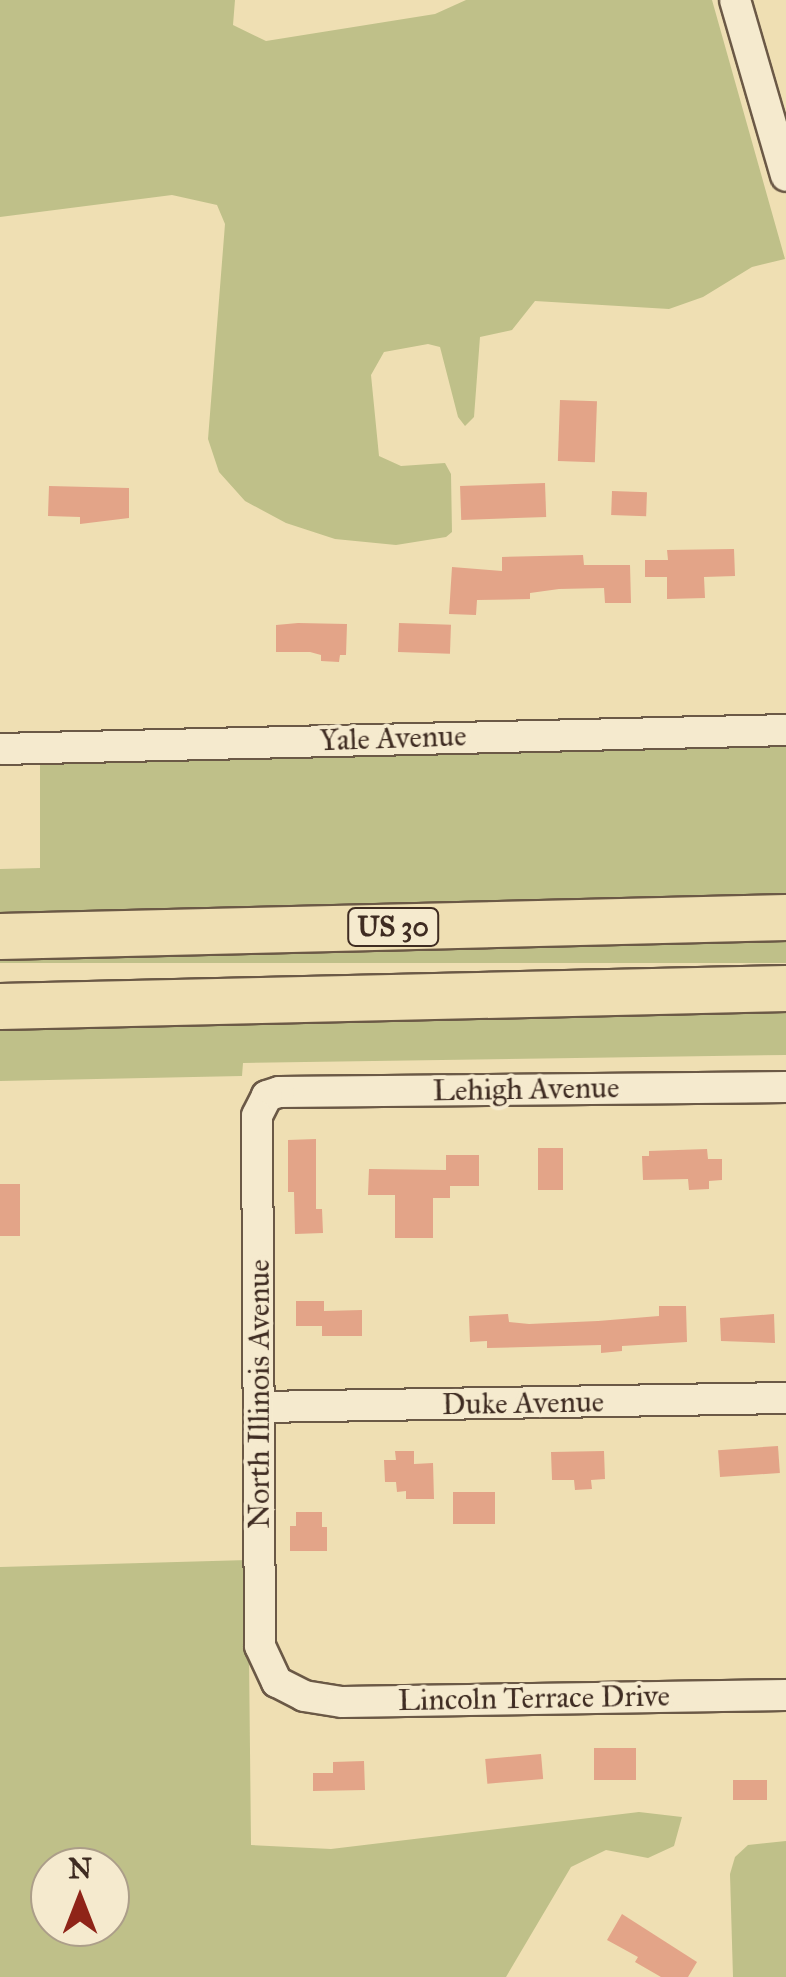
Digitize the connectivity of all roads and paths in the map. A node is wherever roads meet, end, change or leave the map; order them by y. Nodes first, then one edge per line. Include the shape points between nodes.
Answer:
1 (735, 0) edge
2 (786, 176) edge
3 (786, 730) edge
4 (0, 749) edge
5 (786, 917) edge
6 (0, 936) edge
7 (786, 988) edge
8 (0, 1006) edge
9 (786, 1086) edge
10 (267, 1096) joint
11 (786, 1398) edge
12 (260, 1408) junction
13 (285, 1687) joint
14 (786, 1695) edge

1 - 2 street
3 - 4 street, Yale Avenue
5 - 6 highway, US 30
7 - 8 highway
9 - 10 street, Lehigh Avenue
10 - 12 street, North Illinois Avenue via 257,1116
11 - 12 street, Duke Avenue
12 - 13 street, North Illinois Avenue via 260,1646 270,1674
13 - 14 street, Lincoln Terrace Drive via 342,1702

